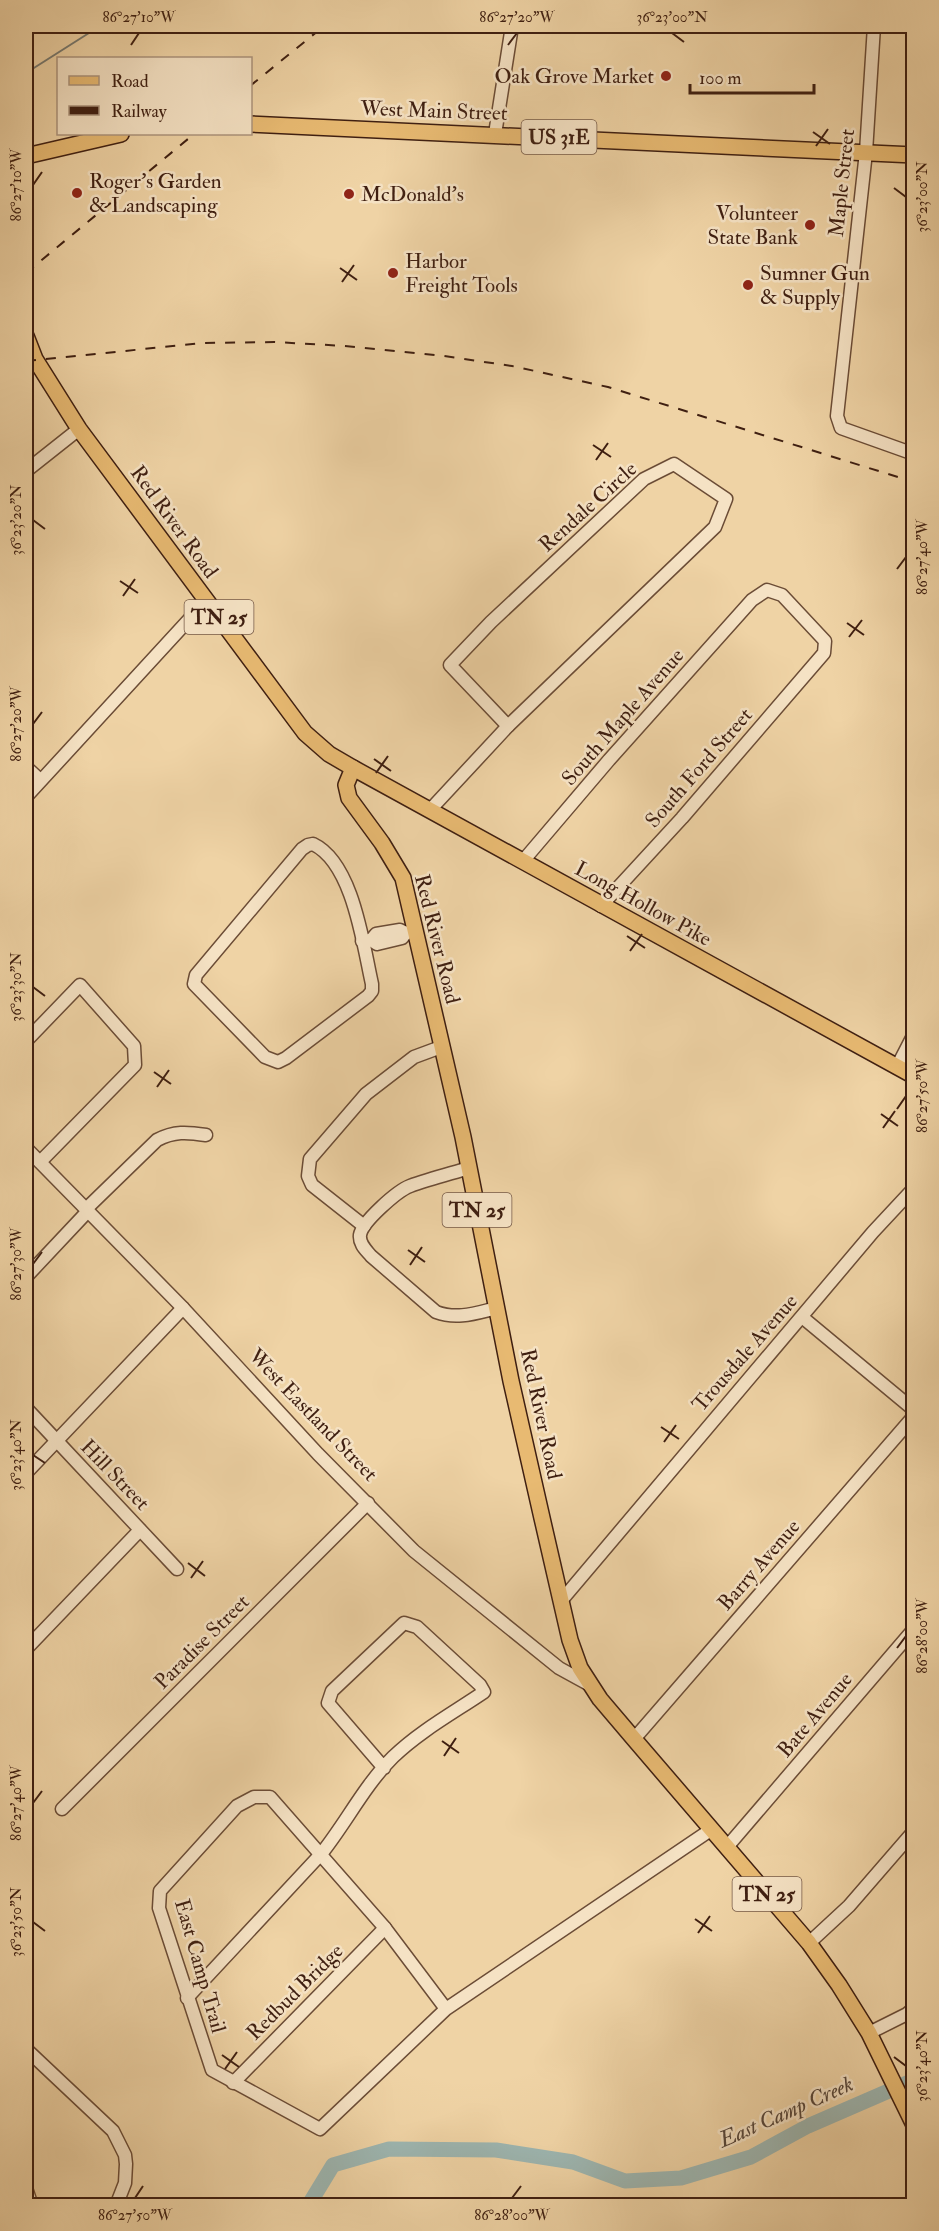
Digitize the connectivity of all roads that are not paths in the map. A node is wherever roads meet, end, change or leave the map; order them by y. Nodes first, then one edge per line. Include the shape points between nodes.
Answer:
1 (512, 26) edge
2 (874, 26) edge
3 (252, 124) edge
4 (495, 134) junction
5 (117, 135) edge
6 (866, 152) junction
7 (914, 155) edge
8 (26, 156) edge
9 (26, 336) edge
10 (79, 429) junction
11 (914, 454) edge
12 (26, 471) edge
13 (752, 600) joint
14 (206, 601) junction
15 (508, 726) junction
16 (26, 767) edge
17 (353, 768) junction
18 (40, 780) junction
19 (26, 797) edge
20 (430, 810) junction
21 (523, 861) junction
22 (601, 906) junction
23 (411, 932) junction
24 (367, 940) junction
25 (914, 1034) edge
26 (26, 1041) edge
27 (441, 1047) junction
28 (897, 1067) junction
29 (914, 1076) edge
30 (206, 1135) dead end
31 (26, 1148) edge
32 (39, 1162) junction
33 (469, 1168) junction
34 (914, 1188) edge
35 (87, 1210) junction
36 (364, 1226) junction
37 (26, 1277) edge
38 (183, 1308) junction
39 (497, 1308) junction
40 (802, 1317) junction
41 (26, 1408) edge
42 (914, 1410) edge
43 (914, 1416) edge
44 (56, 1442) junction
45 (26, 1473) edge
46 (368, 1503) junction
47 (140, 1530) junction
48 (177, 1569) dead end
49 (561, 1601) junction
50 (914, 1629) edge
51 (26, 1649) edge
52 (580, 1668) joint
53 (592, 1687) junction
54 (634, 1739) junction
55 (384, 1768) junction
56 (62, 1809) dead end
57 (711, 1829) junction
58 (914, 1832) edge
59 (727, 1847) junction
60 (321, 1854) junction
61 (385, 1929) junction
62 (809, 1943) junction
63 (187, 1998) junction
64 (914, 2008) edge
65 (446, 2009) junction
66 (869, 2033) junction
67 (26, 2049) edge
68 (233, 2083) junction
69 (914, 2125) edge
70 (26, 2188) edge
71 (32, 2205) edge
72 (116, 2205) edge

1 - 4 street
2 - 6 street, Maple Street
3 - 4 main road, West Main Street / US 31E
4 - 6 main road, West Main Street / US 31E
5 - 8 main road
6 - 7 main road, US 31E
6 - 11 street, Maple Street via 837,416 841,428
9 - 10 main road, Red River Road / TN 25 via 34,359
10 - 12 street
10 - 14 main road, Red River Road / TN 25
13 - 21 street, South Maple Avenue
13 - 22 street, South Ford Street via 767,590 782,595 825,641 824,653
14 - 17 main road, Red River Road / TN 25 via 304,733
14 - 18 street
15 - 15 street, Rendale Circle via 715,527 726,499 674,464 644,479 463,651 450,665
15 - 20 street, Rendale Circle
16 - 18 street
17 - 20 main road, Long Hollow Pike
17 - 23 main road, Red River Road / TN 25 via 346,785 349,798 397,864 403,878
18 - 19 street
20 - 21 main road, Long Hollow Pike
21 - 22 main road, Long Hollow Pike
22 - 28 main road, Long Hollow Pike
23 - 24 street via 376,934
23 - 27 main road, Red River Road / TN 25
24 - 24 street via 372,991 278,1062 265,1057 195,984 196,975 308,845 319,847 342,874
25 - 28 street
26 - 32 street via 80,985 134,1046 135,1065
27 - 33 main road, Red River Road / TN 25
27 - 36 street via 414,1057 382,1080 310,1159 308,1176 312,1185
28 - 29 main road, Long Hollow Pike
30 - 35 street via 183,1131 157,1140
31 - 32 street, West Eastland Street
32 - 35 street, West Eastland Street
33 - 36 street via 408,1187
33 - 39 main road, Red River Road / TN 25
34 - 40 street, Trousdale Avenue
35 - 37 street
35 - 38 street, West Eastland Street
36 - 39 street via 360,1236 370,1256 436,1312 462,1316
38 - 44 street
38 - 46 street, West Eastland Street
39 - 49 main road, Red River Road / TN 25
40 - 42 street
40 - 49 street, Trousdale Avenue
41 - 44 street, Hill Street
43 - 54 street, Barry Avenue
44 - 45 street
44 - 47 street, Hill Street
46 - 53 street, West Eastland Street via 434,1568 559,1668
46 - 56 street, Paradise Street
47 - 48 street, Hill Street
47 - 51 street
49 - 52 main road, Red River Road / TN 25
50 - 59 street, Bate Avenue
52 - 53 main road, West Eastland Street / TN 25
53 - 54 main road, West Eastland Street / TN 25
54 - 57 main road, TN 25
55 - 55 street via 415,1738 484,1692 417,1627 404,1623 332,1691 328,1703
55 - 60 street
57 - 59 main road, TN 25
57 - 65 street, East Camp Trail
58 - 62 street via 849,1906
59 - 62 main road, TN 25
60 - 61 street, East Camp Trail
60 - 63 street
60 - 63 street, East Camp Trail via 270,1797 254,1797 237,1806 160,1891 159,1908
61 - 65 street, East Camp Trail
61 - 68 street, Redbud Bridge
62 - 66 main road, TN 25
63 - 68 street, East Camp Trail via 212,2070
64 - 66 street
65 - 68 street, East Camp Trail via 320,2128
66 - 69 main road, TN 25
67 - 72 street via 114,2131 126,2164 125,2183
70 - 71 street

